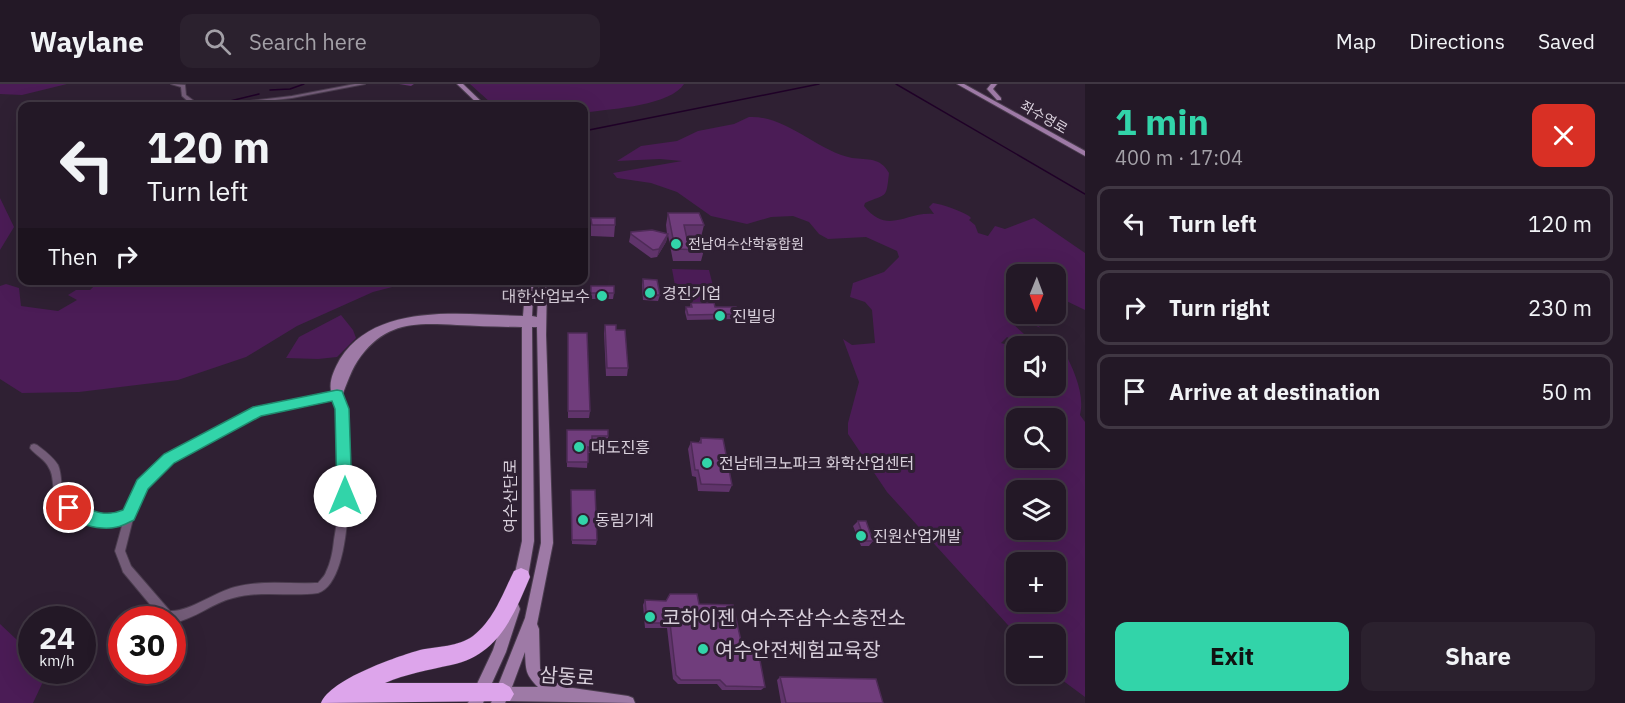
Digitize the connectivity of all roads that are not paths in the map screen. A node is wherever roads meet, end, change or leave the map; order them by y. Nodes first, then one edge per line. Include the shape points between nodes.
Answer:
1 (173, 84) edge
2 (363, 84) edge
3 (452, 84) edge
4 (460, 84) edge
5 (969, 84) edge
6 (994, 84) edge
7 (999, 99) junction
8 (192, 102) edge
9 (251, 102) edge
10 (470, 102) edge
11 (479, 102) edge
12 (1085, 147) edge
13 (1085, 154) edge
14 (530, 285) edge
15 (543, 285) edge
16 (527, 322) junction
17 (542, 322) junction
18 (337, 395) junction
19 (34, 448) dead end
20 (129, 515) junction
21 (521, 577) junction
22 (532, 618) junction
23 (572, 695) junction
24 (489, 698) edge
25 (332, 703) edge
26 (339, 703) edge
27 (628, 703) edge

1 - 8 street via 183,86 184,97
2 - 9 street
3 - 10 street
4 - 11 street
5 - 7 street, 좌수영로
5 - 13 street, 좌수영로
6 - 7 street via 990,89
7 - 12 street, 좌수영로
14 - 16 street, 여수산단로
15 - 17 street
16 - 17 street
16 - 18 street via 421,320 393,327 359,349 344,371
16 - 21 street, 여수산단로 via 528,541
17 - 22 street via 547,543
18 - 20 street via 258,411 169,458 142,484
18 - 20 street via 342,409 344,506 333,569 322,586 241,590 170,618 123,562 120,546
19 - 20 street via 55,469 59,492 76,513 106,521
21 - 24 street, 여수산단로
21 - 25 highway via 493,629 481,643 456,655 423,660 374,677
22 - 23 street via 533,672 546,685
22 - 24 street
23 - 24 street, 삼동로
23 - 27 street, 삼동로
24 - 26 highway via 385,694

